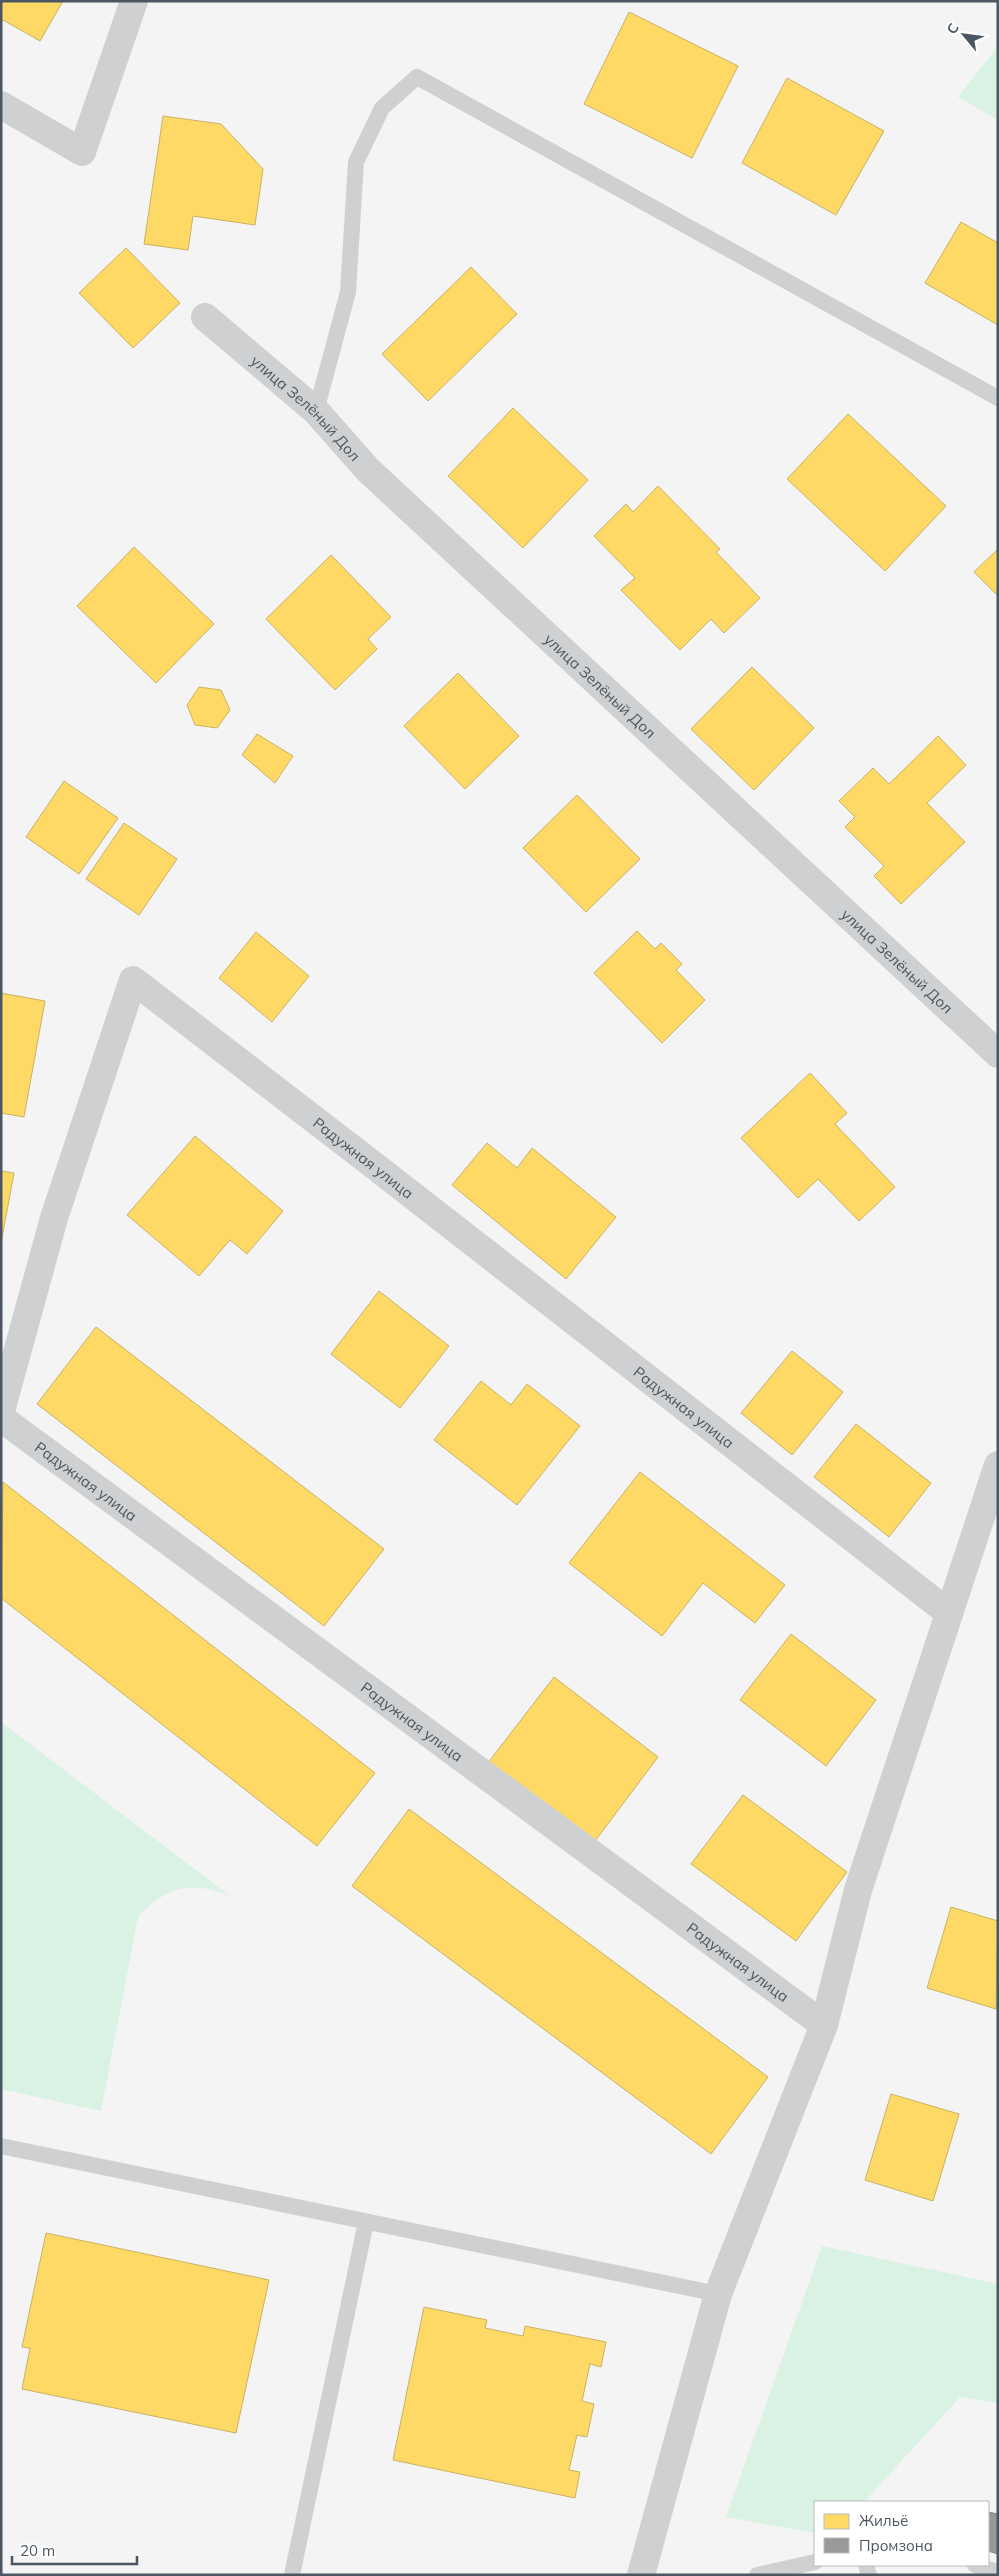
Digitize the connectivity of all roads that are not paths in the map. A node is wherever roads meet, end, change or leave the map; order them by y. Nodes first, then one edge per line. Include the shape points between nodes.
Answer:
1 (134, 1) edge
2 (1, 105) edge
3 (205, 317) dead end
4 (998, 398) edge
5 (316, 411) junction
6 (998, 1054) edge
7 (1, 1411) edge
8 (1, 1418) edge
9 (998, 1465) edge
10 (949, 1613) junction
11 (824, 2025) junction
12 (1, 2146) edge
13 (366, 2222) junction
14 (718, 2294) junction
15 (814, 2562) edge
16 (977, 2566) edge
17 (998, 2572) edge
18 (292, 2575) edge
19 (641, 2575) edge
20 (757, 2575) edge

1 - 2 street via 82,152
3 - 5 street, улица Зелёный Дол
4 - 5 lane via 417,77 382,108 356,162 348,292
5 - 6 street, улица Зелёный Дол via 368,470
7 - 10 street, Радужная улица via 54,1218 132,980
8 - 11 street, Радужная улица
9 - 10 street
10 - 11 street via 858,1890
11 - 14 street
12 - 13 lane
13 - 14 lane
13 - 18 lane
14 - 19 street
15 - 20 lane
16 - 17 lane

